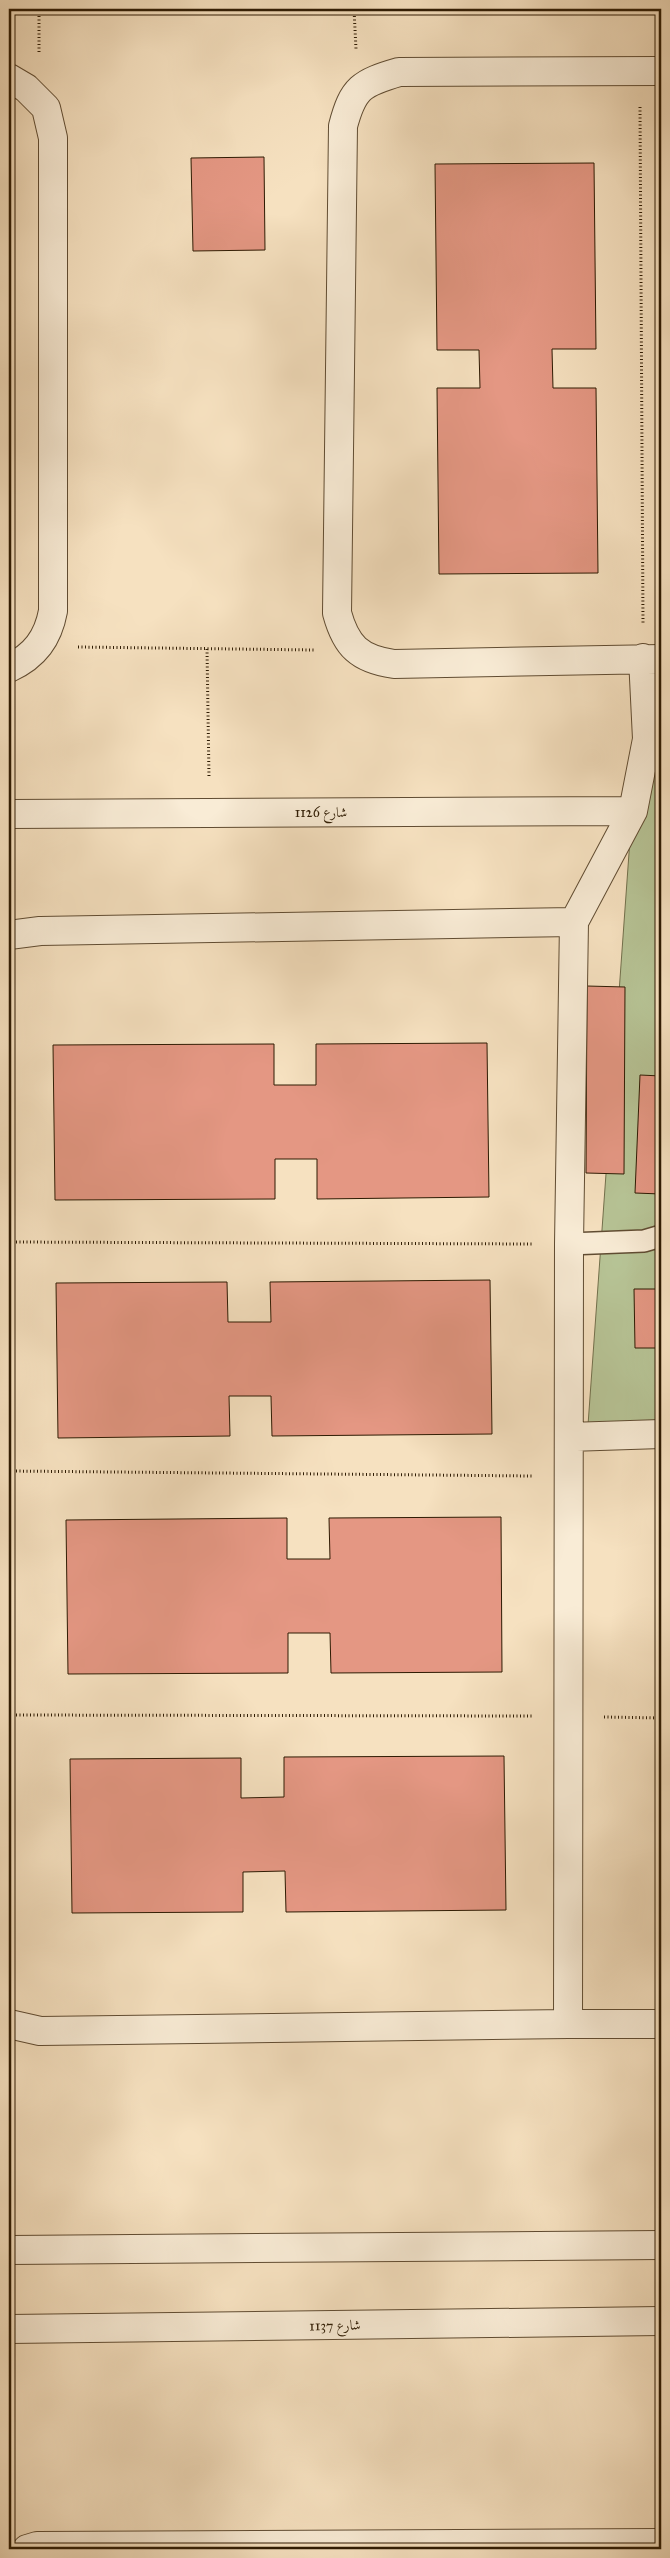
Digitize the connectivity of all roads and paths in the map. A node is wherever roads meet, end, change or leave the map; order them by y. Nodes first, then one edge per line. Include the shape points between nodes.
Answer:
1 (650, 71) edge
2 (9, 78) edge
3 (39, 646) junction
4 (207, 649) junction
5 (357, 651) junction
6 (652, 658) edge
7 (9, 668) edge
8 (633, 810) junction
9 (210, 812) junction
10 (9, 814) edge
11 (574, 922) junction
12 (9, 935) edge
13 (661, 1236) edge
14 (9, 1242) edge
15 (570, 1244) junction
16 (661, 1434) edge
17 (569, 1437) junction
18 (9, 1471) edge
19 (570, 1477) junction
20 (9, 1716) edge
21 (569, 1716) junction
22 (661, 1718) edge
23 (9, 2024) edge
24 (568, 2024) junction
25 (661, 2024) edge
26 (661, 2245) edge
27 (9, 2250) edge
28 (661, 2321) edge
29 (9, 2329) edge
30 (661, 2544) edge
31 (584, 2547) edge
32 (27, 2549) edge

1 - 5 street via 399,72 379,78 358,90 349,103 343,126 337,613 346,639
1 - 6 path
2 - 3 street via 26,88 46,108 53,138 52,611 47,635
3 - 4 path
3 - 7 street
4 - 5 path
4 - 9 path
5 - 6 street via 378,662 394,664
6 - 8 street via 647,739
8 - 9 street, شارع 1126
8 - 11 street
9 - 10 street, شارع 1126
11 - 12 street via 40,931
11 - 15 street
13 - 15 lane via 644,1241
14 - 15 path
15 - 17 street
16 - 17 street
17 - 19 street
18 - 19 path
19 - 21 street
20 - 21 path
21 - 22 path
21 - 24 street
23 - 24 street via 40,2031
24 - 25 street
26 - 27 street
28 - 29 street, شارع 1137
30 - 31 street
31 - 32 street via 46,2546

